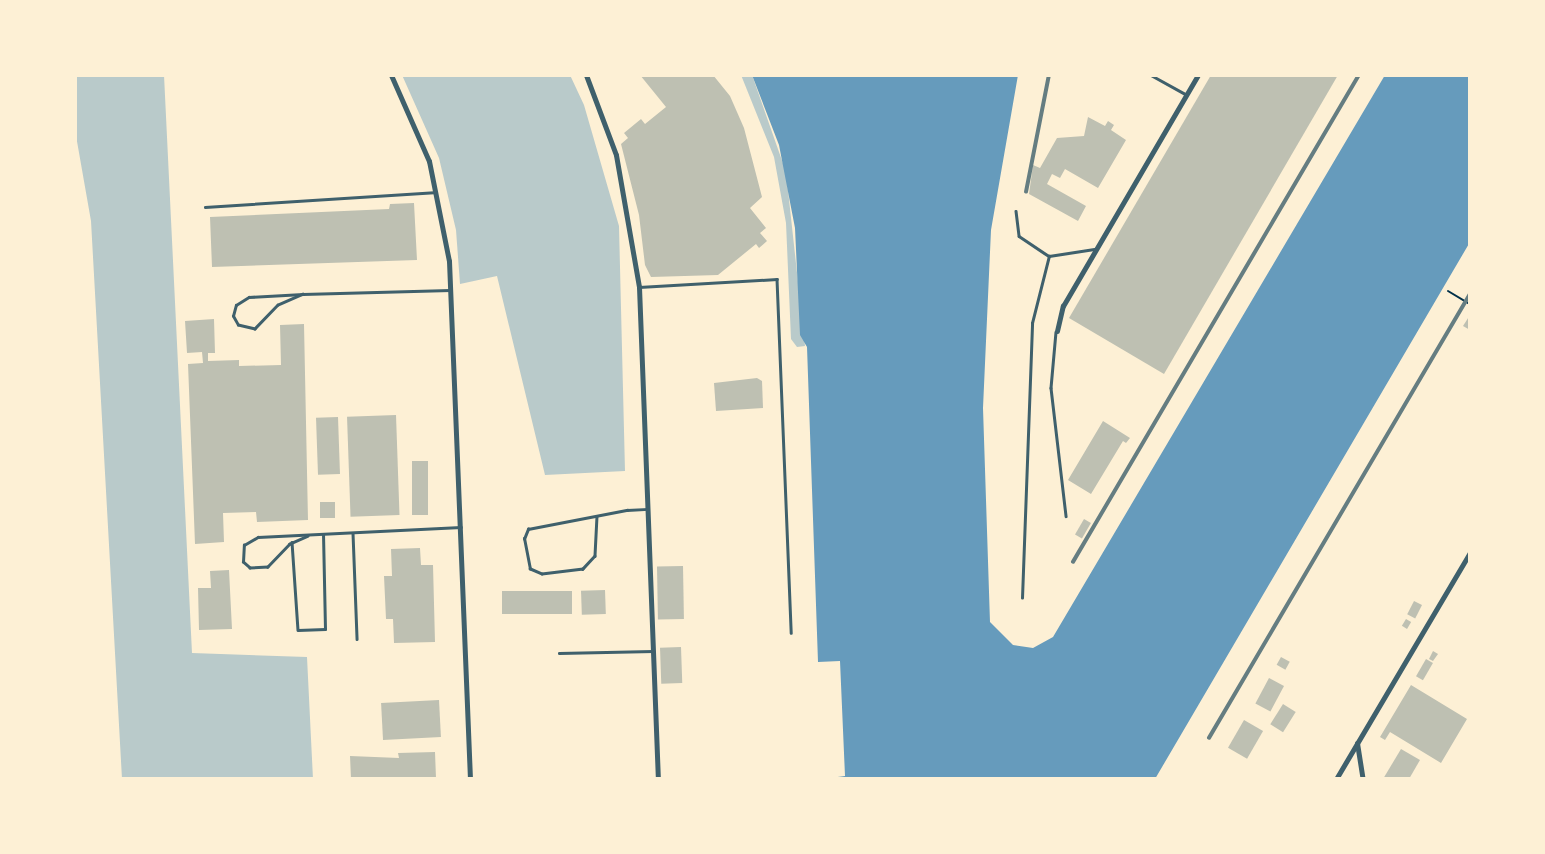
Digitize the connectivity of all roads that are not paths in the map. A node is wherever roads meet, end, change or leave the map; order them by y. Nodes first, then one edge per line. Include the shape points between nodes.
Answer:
1 (391, 75) edge
2 (586, 75) edge
3 (1151, 75) edge
4 (1198, 75) edge
5 (1187, 95) junction
6 (438, 191) junction
7 (205, 207) dead end
8 (1016, 211) dead end
9 (1098, 248) junction
10 (1049, 256) junction
11 (639, 287) junction
12 (450, 290) junction
13 (303, 294) junction
14 (1056, 331) joint
15 (648, 509) junction
16 (597, 516) junction
17 (1066, 516) dead end
18 (461, 527) junction
19 (353, 533) junction
20 (323, 535) junction
21 (308, 536) junction
22 (292, 542) junction
23 (1470, 552) edge
24 (1022, 598) dead end
25 (791, 634) dead end
26 (357, 639) dead end
27 (653, 651) junction
28 (559, 653) dead end
29 (1357, 743) junction
30 (470, 779) edge
31 (658, 779) edge
32 (1336, 779) edge
33 (1363, 779) edge

1 - 6 street via 415,122
2 - 11 street via 616,155
3 - 5 lane
4 - 5 street
5 - 9 street
6 - 7 lane
6 - 12 street
8 - 10 lane via 1019,236
9 - 10 lane
9 - 14 street via 1063,306
10 - 24 lane via 1032,323
11 - 15 street
11 - 25 lane via 777,279
12 - 13 lane
12 - 18 street
13 - 13 lane via 241,300 233,316 238,325 255,329 278,305
14 - 17 lane via 1051,388
15 - 16 lane
15 - 27 street
16 - 16 lane via 528,529 524,539 530,569 542,574 583,569 595,556
18 - 19 lane
18 - 30 street
19 - 20 lane
19 - 26 lane
20 - 21 lane
20 - 22 lane via 325,629 298,630
21 - 22 lane
21 - 22 lane via 252,538 244,545 243,562 250,568 268,567
23 - 29 street
27 - 28 lane
27 - 31 street
29 - 32 street
29 - 33 street

